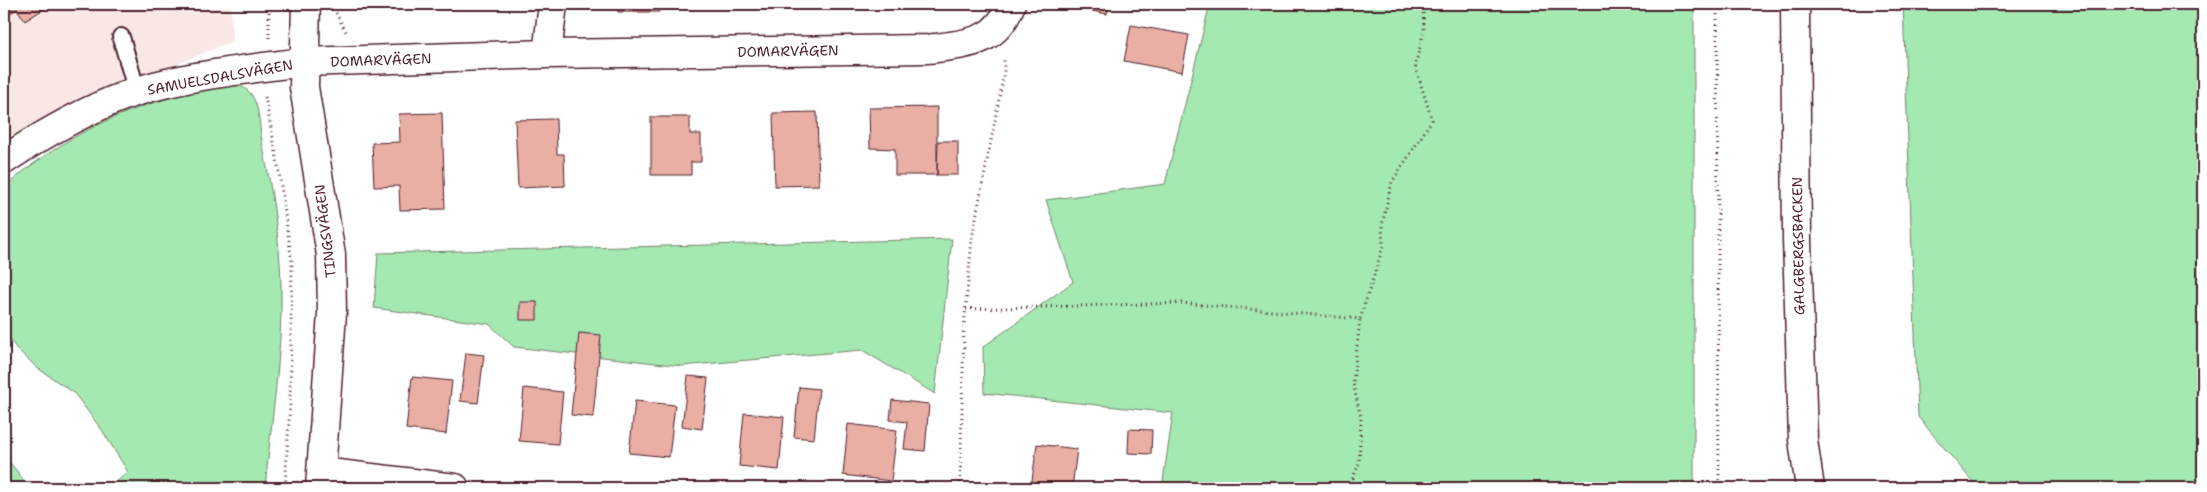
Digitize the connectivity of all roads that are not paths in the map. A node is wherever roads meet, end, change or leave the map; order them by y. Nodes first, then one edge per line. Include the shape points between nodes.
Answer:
1 (306, 4) edge
2 (553, 4) edge
3 (1795, 4) edge
4 (1007, 11) edge
5 (121, 37) dead end
6 (547, 54) junction
7 (304, 62) junction
8 (137, 92) junction
9 (4, 160) edge
10 (321, 480) edge
11 (455, 488) edge
12 (1810, 488) edge

1 - 7 street, TINGSVÄGEN
2 - 6 street
3 - 12 street, GALGBERGSBACKEN via 1797,268 1803,440
4 - 6 street, DOMARVÄGEN via 993,31 965,46
5 - 8 lane
6 - 7 street, DOMARVÄGEN
7 - 8 street, SAMUELSDALSVÄGEN via 166,84
7 - 10 street, TINGSVÄGEN via 304,87 331,255 332,313
8 - 9 street, SAMUELSDALSVÄGEN via 85,112
10 - 11 street

